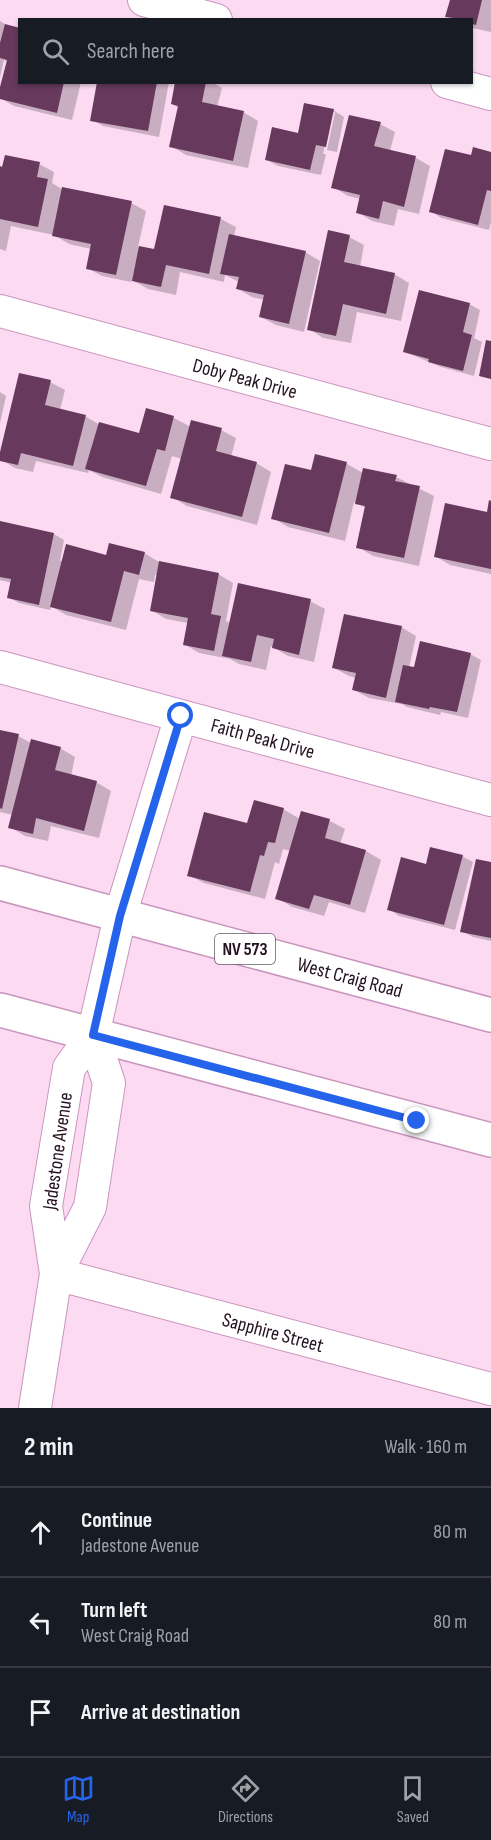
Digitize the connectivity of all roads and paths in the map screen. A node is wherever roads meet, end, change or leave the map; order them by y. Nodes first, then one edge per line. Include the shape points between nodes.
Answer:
1 (144, 0) edge
2 (209, 18) edge
3 (454, 84) edge
4 (491, 94) edge
5 (0, 311) edge
6 (491, 444) edge
7 (0, 667) edge
8 (181, 716) junction
9 (491, 800) edge
10 (0, 883) edge
11 (120, 916) junction
12 (0, 1010) edge
13 (491, 1015) edge
14 (93, 1035) junction
15 (491, 1140) edge
16 (56, 1274) junction
17 (491, 1389) edge
18 (35, 1408) edge

1 - 2 street
3 - 4 street
5 - 6 street, Doby Peak Drive
7 - 8 street, Faith Peak Drive
8 - 9 street, Faith Peak Drive
8 - 11 street, Jadestone Avenue
10 - 11 main road, West Craig Road / NV 573
11 - 13 main road, West Craig Road / NV 573
11 - 14 street, Jadestone Avenue
12 - 14 main road
14 - 15 main road
14 - 16 street, Jadestone Avenue via 69,1068 46,1206
14 - 16 street, Jadestone Avenue via 109,1083 90,1207
16 - 17 street, Sapphire Street
16 - 18 street, Jadestone Avenue

